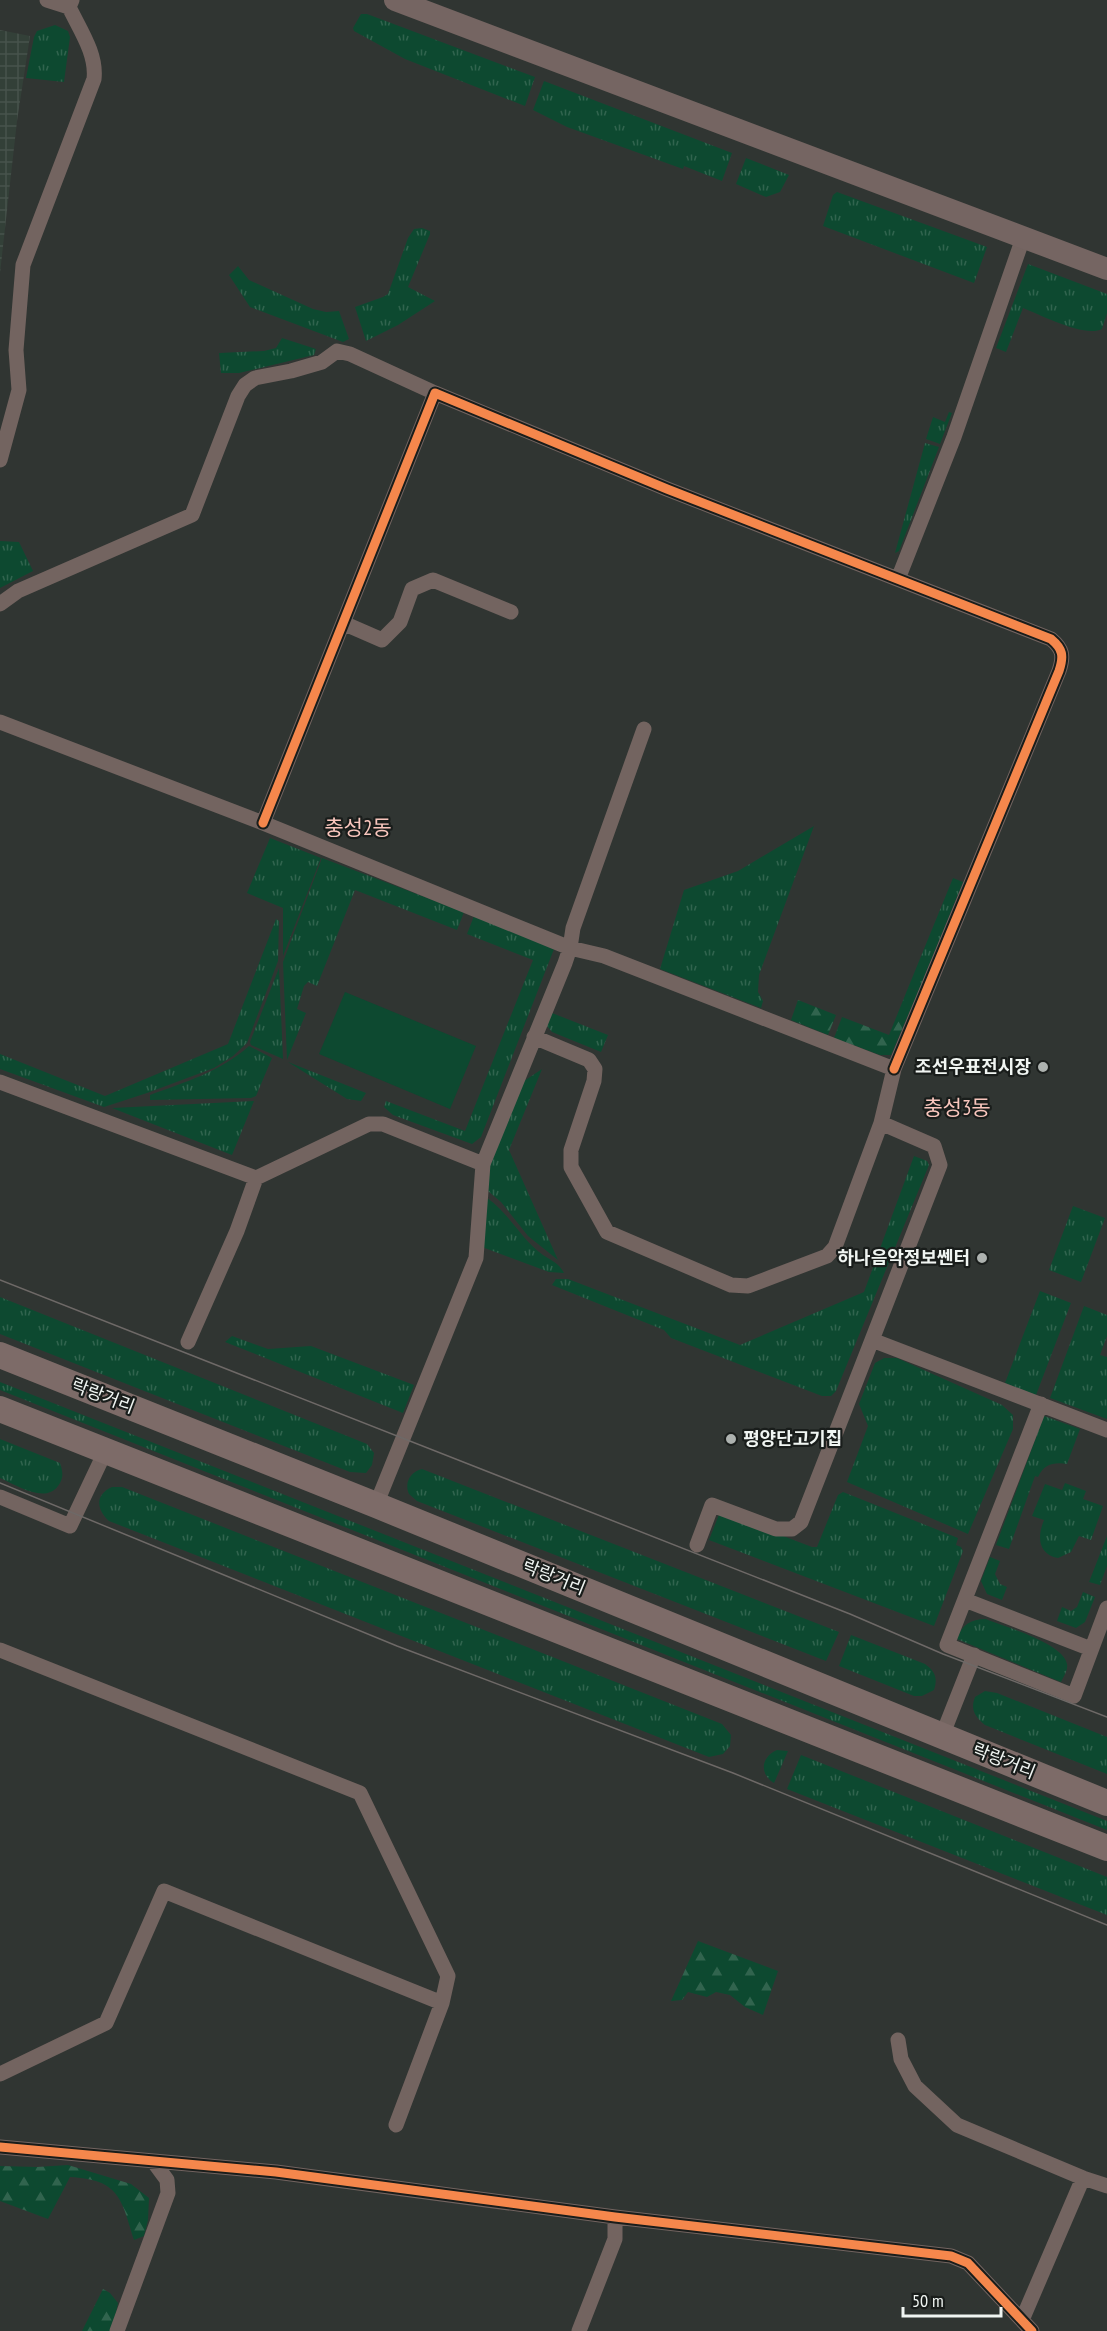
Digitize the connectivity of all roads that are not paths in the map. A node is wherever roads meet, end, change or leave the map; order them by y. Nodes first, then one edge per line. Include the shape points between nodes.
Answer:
1 (47, 0) edge
2 (395, 0) edge
3 (70, 4) edge
4 (1023, 238) junction
5 (1107, 269) edge
6 (435, 393) junction
7 (0, 460) edge
8 (898, 579) junction
9 (0, 604) edge
10 (511, 612) dead end
11 (343, 623) junction
12 (0, 722) edge
13 (644, 729) dead end
14 (263, 823) junction
15 (570, 948) junction
16 (534, 1036) junction
17 (894, 1069) junction
18 (0, 1082) edge
19 (881, 1123) junction
20 (483, 1164) junction
21 (256, 1178) junction
22 (872, 1340) junction
23 (188, 1342) dead end
24 (0, 1356) edge
25 (1041, 1404) junction
26 (0, 1409) edge
27 (1107, 1430) edge
28 (105, 1452) junction
29 (0, 1497) edge
30 (376, 1505) junction
31 (697, 1545) dead end
32 (965, 1599) junction
33 (1107, 1608) edge
34 (1091, 1649) junction
35 (0, 1650) edge
36 (974, 1655) junction
37 (942, 1736) junction
38 (1107, 1803) edge
39 (1107, 1848) edge
40 (442, 2003) junction
41 (898, 2040) dead end
42 (0, 2074) edge
43 (396, 2125) dead end
44 (0, 2147) edge
45 (153, 2160) junction
46 (1083, 2178) junction
47 (1107, 2186) edge
48 (615, 2217) junction
49 (1027, 2325) edge
50 (117, 2331) edge
51 (579, 2331) edge

1 - 3 street
2 - 4 main road
3 - 7 street via 93,56 94,79 23,265 16,350 19,390
4 - 5 main road
4 - 8 street via 954,437
6 - 8 street
6 - 9 street via 337,351 322,362 255,378 238,396 192,515 18,591
6 - 11 street
8 - 17 street via 1051,639 1061,648 1063,659
10 - 11 street via 433,580 412,589 400,622 382,640
11 - 14 street
12 - 14 street
13 - 15 street via 573,928
14 - 15 street
15 - 16 street
15 - 17 street via 604,956
16 - 19 street via 589,1059 595,1069 571,1150 571,1167 607,1232 731,1285 748,1286 827,1256 834,1247
16 - 20 street
17 - 19 street
18 - 21 street
19 - 22 street via 934,1146 940,1165
20 - 21 street via 383,1124 369,1124
20 - 30 street via 476,1258
21 - 23 street
22 - 25 street
22 - 31 street via 801,1522 792,1529 776,1529 712,1505
24 - 30 main road, 락랑거리
25 - 27 street
25 - 32 street
26 - 28 main road
28 - 29 street via 70,1526
28 - 39 main road
30 - 37 main road, 락랑거리
32 - 34 street
32 - 36 street via 947,1645
33 - 34 street
34 - 36 street via 1074,1696
35 - 40 street via 360,1793 448,1976
36 - 37 street
37 - 38 main road, 락랑거리
40 - 42 street via 164,1891 105,2023
40 - 43 street
41 - 46 street via 901,2059 915,2086 957,2125
44 - 45 street
45 - 48 street via 276,2172
45 - 50 street via 167,2180 168,2193
46 - 47 street
46 - 49 street
48 - 49 street via 951,2256 968,2263
48 - 51 street via 615,2239

